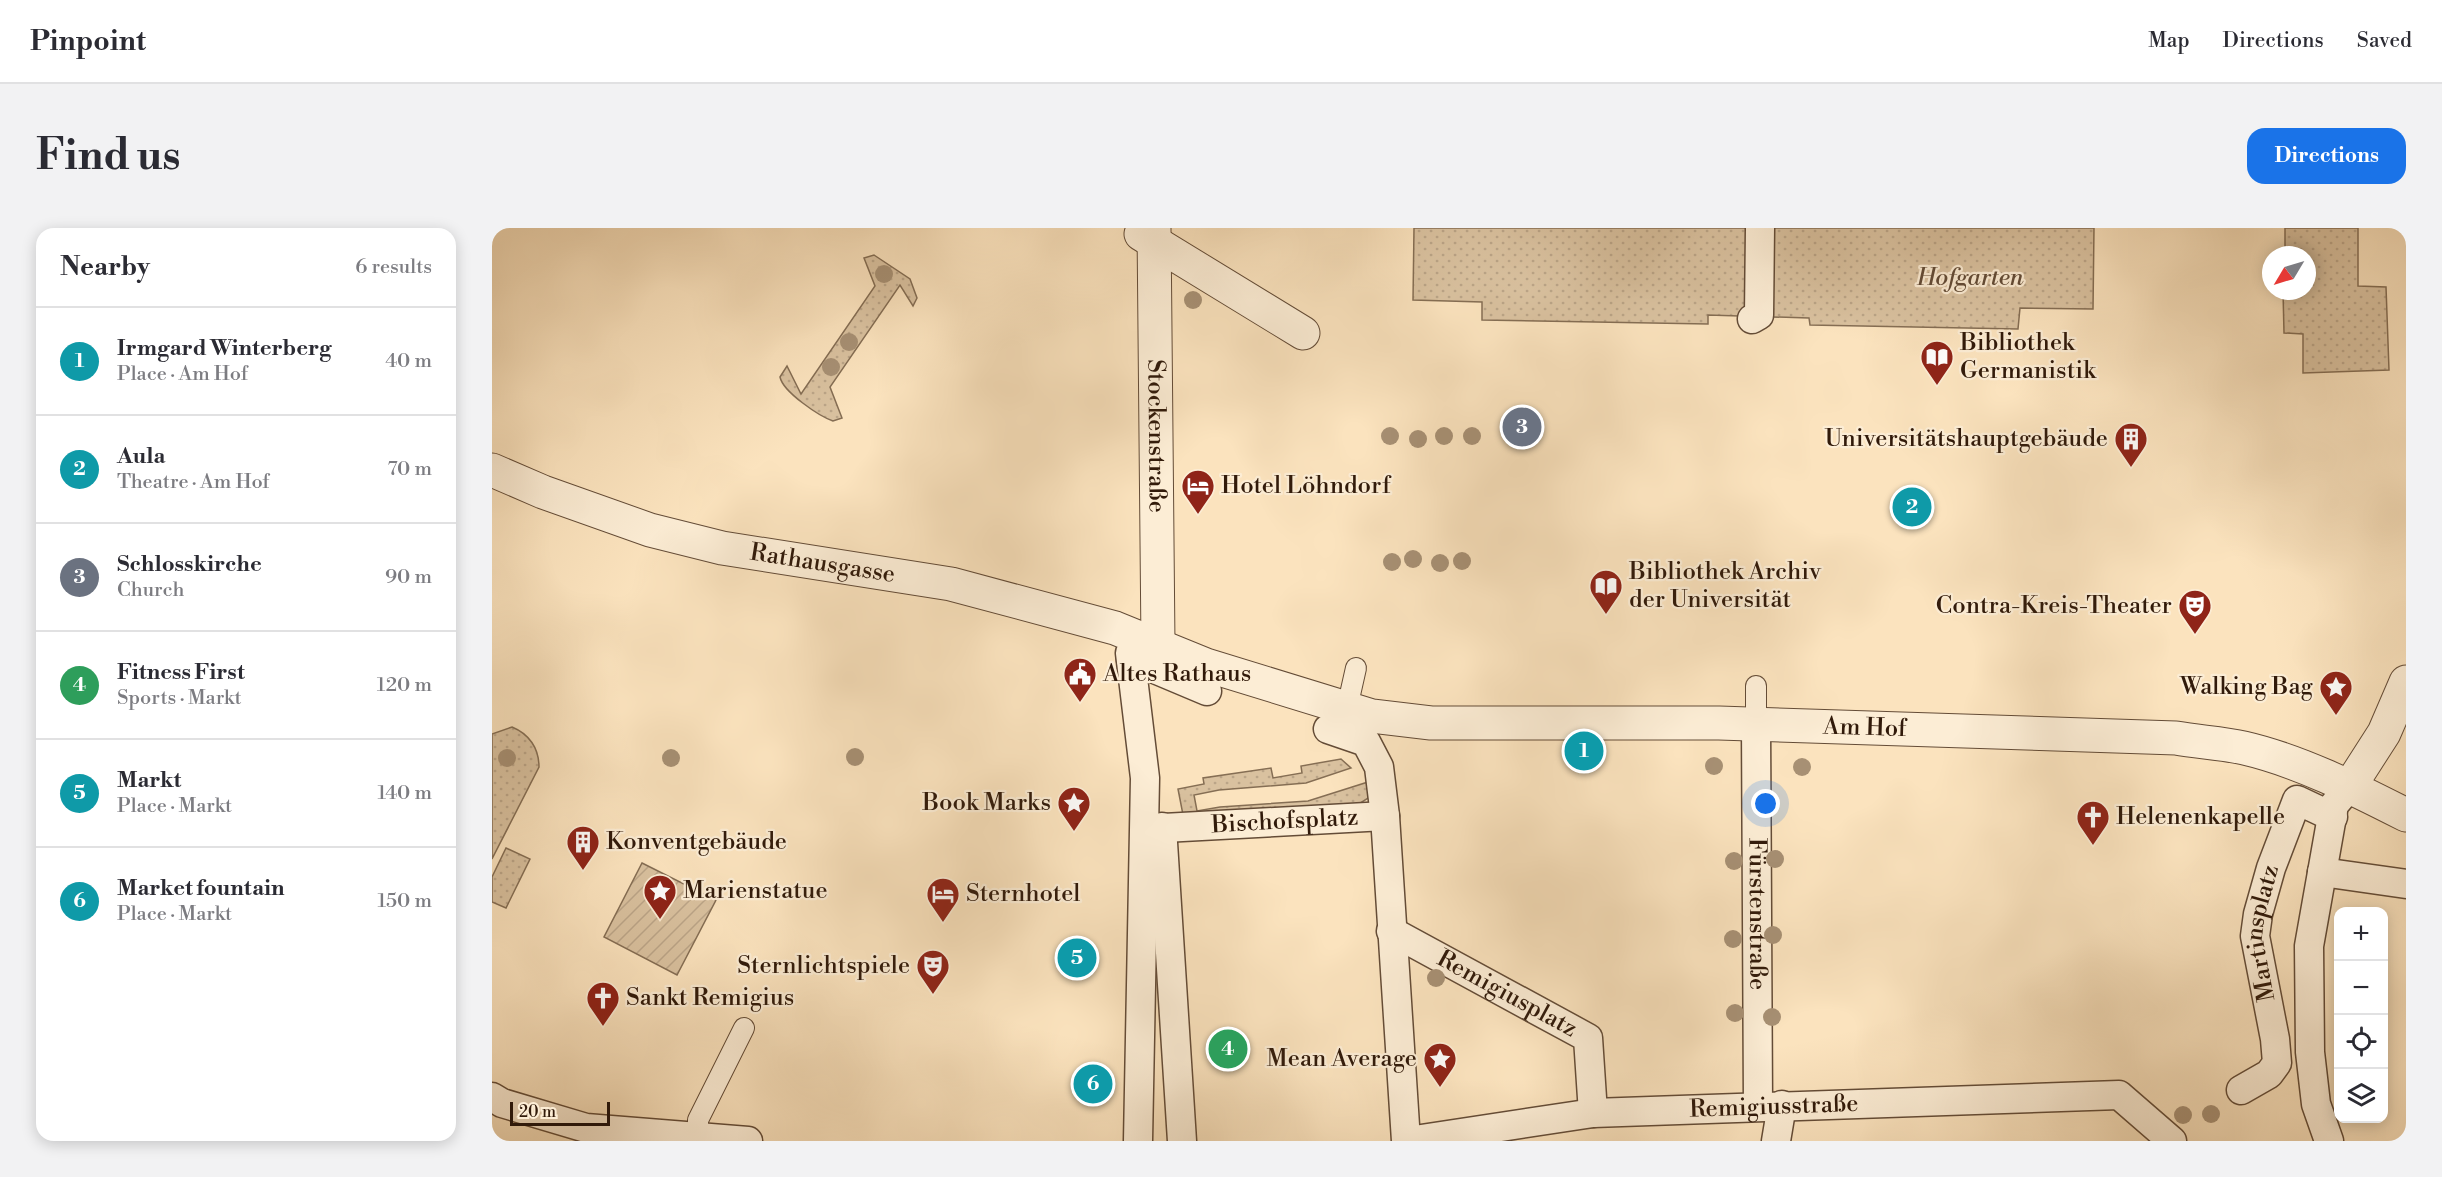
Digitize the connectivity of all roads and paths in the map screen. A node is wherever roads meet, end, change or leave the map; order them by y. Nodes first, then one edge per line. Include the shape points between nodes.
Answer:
1 (1760, 228) edge
2 (1147, 233) edge
3 (1752, 320) dead end
4 (1303, 333) dead end
5 (492, 470) edge
6 (1140, 652) junction
7 (1356, 668) dead end
8 (2406, 682) edge
9 (1756, 686) dead end
10 (1207, 691) dead end
11 (1349, 717) junction
12 (1756, 724) junction
13 (2350, 786) junction
14 (2406, 815) edge
15 (1385, 816) junction
16 (2333, 817) junction
17 (1163, 827) junction
18 (2322, 872) junction
19 (2406, 884) edge
20 (1391, 931) junction
21 (744, 1028) dead end
22 (2241, 1090) dead end
23 (492, 1097) edge
24 (2316, 1104) junction
25 (1770, 1106) junction
26 (1593, 1113) junction
27 (698, 1137) junction
28 (748, 1141) edge
29 (1138, 1141) edge
30 (1182, 1141) edge
31 (1407, 1141) edge
32 (1776, 1141) edge
33 (2172, 1141) edge
34 (2310, 1141) edge
35 (2329, 1141) edge

1 - 3 street via 1759,315
2 - 4 street
2 - 6 street, Stockenstraße
5 - 6 street, Rathausgasse via 650,530 722,548 951,584 1115,628
6 - 10 street
6 - 11 street via 1206,665
6 - 17 street via 1145,778
7 - 11 lane
8 - 13 street via 2384,733
9 - 12 lane
11 - 12 street, Am Hof via 1431,723
11 - 15 street via 1376,758
12 - 13 street, Am Hof via 2176,738 2245,748
12 - 25 street, Fürstenstraße
13 - 14 street
13 - 16 street, Martinsplatz via 2334,806
15 - 17 street, Bischofsplatz
15 - 20 street
16 - 18 street, Martinsplatz
16 - 22 street, Martinsplatz via 2297,800 2271,868 2255,936 2277,1063 2269,1074
17 - 29 street
17 - 30 street
18 - 19 street, Martinsplatz
18 - 24 street, Martinsplatz via 2309,946 2310,1052
20 - 26 street, Remigiusplatz via 1588,1038
20 - 31 street
21 - 27 lane via 698,1120
23 - 27 street via 586,1128
24 - 34 street
24 - 35 street
25 - 26 street, Remigiusstraße
25 - 32 street, Fürstenstraße
25 - 33 street, Remigiusstraße via 2127,1102
26 - 31 street, Remigiusstraße
27 - 28 street

